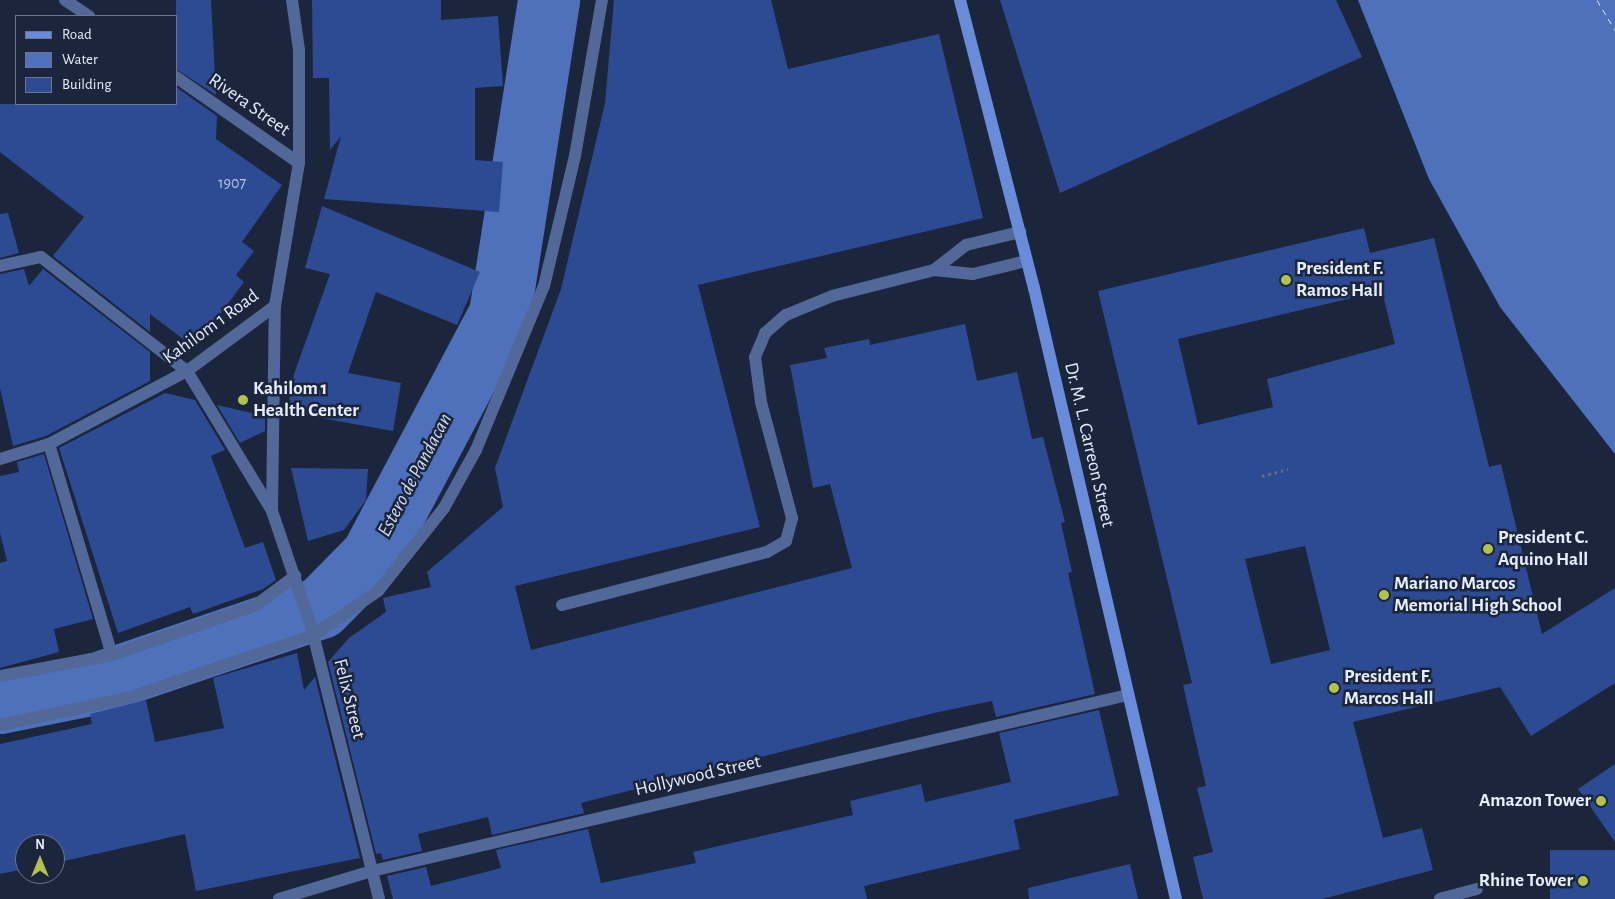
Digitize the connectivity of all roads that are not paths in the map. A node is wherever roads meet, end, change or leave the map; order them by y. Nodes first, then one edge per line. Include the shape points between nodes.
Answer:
1 (65, 0) edge
2 (292, 0) edge
3 (602, 0) edge
4 (960, 0) edge
5 (88, 15) edge
6 (178, 78) edge
7 (299, 163) junction
8 (1020, 232) junction
9 (1026, 261) junction
10 (0, 266) edge
11 (934, 270) junction
12 (274, 306) junction
13 (187, 371) junction
14 (49, 444) junction
15 (0, 459) edge
16 (272, 511) junction
17 (296, 579) junction
18 (562, 605) dead end
19 (312, 631) junction
20 (112, 655) junction
21 (0, 676) edge
22 (1128, 695) junction
23 (0, 725) edge
24 (372, 871) junction
25 (1477, 889) dead end
26 (1442, 898) edge
27 (278, 899) edge
28 (379, 899) edge
29 (1176, 899) edge

1 - 5 street
2 - 7 street, Kahilom 1 Road via 299,50
3 - 19 street via 576,156 544,286 476,450 444,508 378,591
4 - 8 main road, Dr. M. L. Carreon Street
6 - 7 street, Rivera Street
7 - 12 street, Kahilom 1 Road
8 - 9 main road, Dr. M. L. Carreon Street
8 - 11 street via 966,245
9 - 11 street via 973,274
9 - 22 main road, Dr. M. L. Carreon Street
10 - 13 street via 42,257
11 - 18 street via 832,296 786,315 758,343 755,357 761,402 792,518 786,541 767,552
12 - 13 street, Kahilom 1 Road
12 - 16 street, Felix Street
13 - 14 street, Kahilom 1 Road
13 - 16 street, Felix Street
14 - 15 street, Kahilom 1 Road
14 - 20 street
16 - 17 street, Felix Street
17 - 19 street, Felix Street
17 - 20 street via 256,605
19 - 23 street via 128,698
19 - 24 street, Felix Street
20 - 21 street
22 - 24 street, Hollywood Street
22 - 29 main road, Dr. M. L. Carreon Street
24 - 27 street, Hollywood Street
24 - 28 street, Felix Street
25 - 26 street

